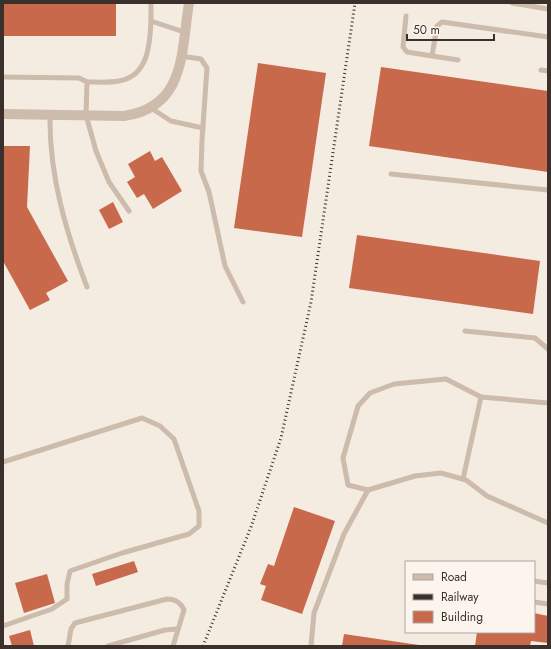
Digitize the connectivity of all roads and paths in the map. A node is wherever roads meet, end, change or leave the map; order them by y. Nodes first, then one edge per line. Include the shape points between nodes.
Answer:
1 (151, 3) edge
2 (189, 3) edge
3 (512, 3) edge
4 (548, 9) edge
5 (406, 16) dead end
6 (151, 21) junction
7 (184, 32) junction
8 (548, 37) edge
9 (181, 56) junction
10 (432, 56) junction
11 (458, 60) dead end
12 (541, 70) dead end
13 (548, 71) edge
14 (3, 77) edge
15 (87, 82) junction
16 (151, 108) junction
17 (3, 114) edge
18 (50, 115) junction
19 (86, 116) junction
20 (203, 128) junction
21 (391, 174) dead end
22 (548, 190) edge
23 (129, 211) dead end
24 (87, 287) dead end
25 (243, 302) dead end
26 (465, 331) dead end
27 (548, 347) edge
28 (481, 397) junction
29 (548, 403) edge
30 (3, 462) edge
31 (463, 479) junction
32 (368, 490) junction
33 (548, 523) edge
34 (535, 581) edge
35 (548, 583) edge
36 (535, 602) edge
37 (548, 604) edge
38 (3, 626) edge
39 (177, 629) junction
40 (68, 646) edge
41 (108, 646) edge
42 (173, 646) edge
43 (311, 646) edge

1 - 6 lane
2 - 7 street
3 - 4 lane
5 - 10 lane via 403,47 407,52
6 - 7 lane
6 - 15 lane via 146,60 135,75 119,81
7 - 9 street
8 - 10 lane via 442,22 437,26
9 - 16 street via 175,82 168,94
9 - 20 lane via 201,59 208,68
10 - 11 lane
12 - 13 lane
14 - 15 lane via 79,78
15 - 19 lane
16 - 19 street via 124,116
16 - 20 lane via 172,121
17 - 18 street
18 - 19 street
18 - 24 lane via 50,144 58,192 65,223
19 - 23 lane via 96,151 109,182
20 - 25 lane via 201,171 209,192 224,266
21 - 22 lane
26 - 27 lane via 535,338
28 - 29 lane
28 - 31 lane
28 - 32 lane via 446,379 394,384 370,393 358,406 343,458 348,485
30 - 38 lane via 142,418 160,426 174,439 199,511 199,526 190,534 70,571 66,599 52,609
31 - 32 lane via 441,473 416,476
31 - 33 lane via 487,496
32 - 43 lane via 344,534 314,613
34 - 35 lane
36 - 37 lane
39 - 40 lane via 184,610 178,602 167,599 75,623 71,629
39 - 41 lane
39 - 42 lane

